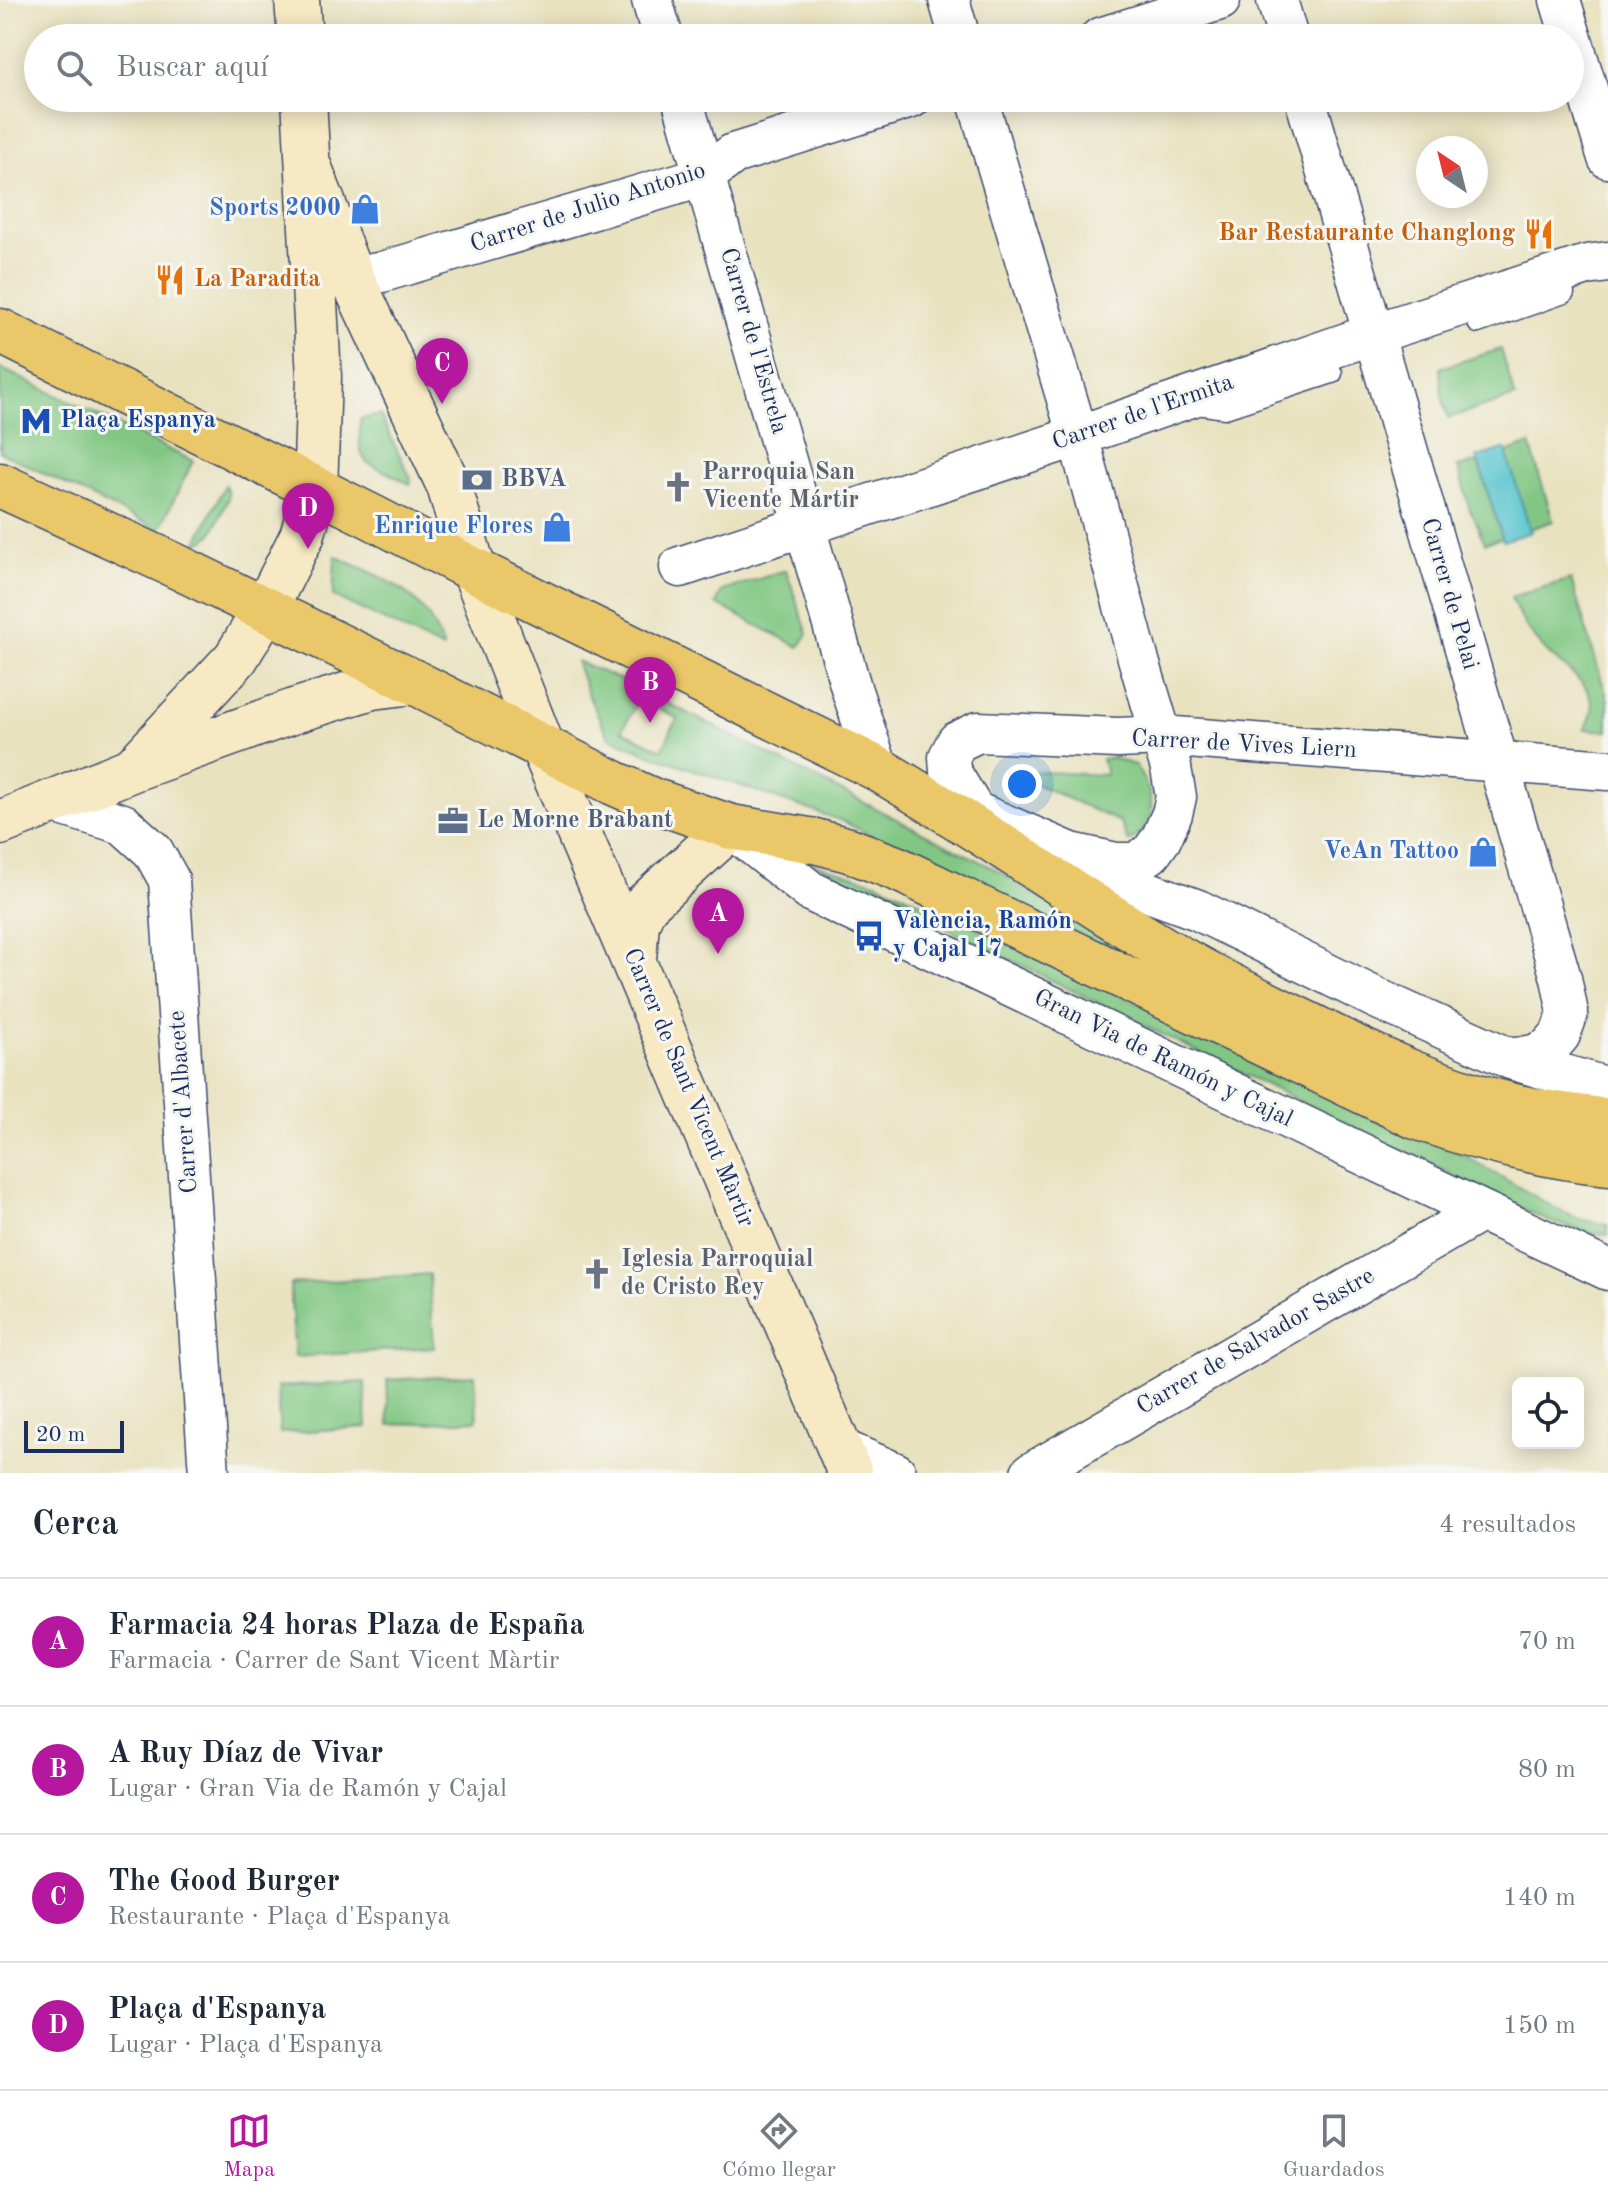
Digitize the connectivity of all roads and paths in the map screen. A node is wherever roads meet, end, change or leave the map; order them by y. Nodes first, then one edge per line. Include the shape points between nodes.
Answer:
1 (297, 0) edge
2 (652, 0) edge
3 (949, 0) edge
4 (1220, 0) edge
5 (1277, 0) edge
6 (1560, 0) edge
7 (299, 24) edge
8 (659, 24) edge
9 (956, 24) edge
10 (1144, 24) edge
11 (1284, 24) edge
12 (1567, 24) edge
13 (1584, 79) edge
14 (305, 112) edge
15 (686, 112) edge
16 (866, 112) edge
17 (981, 112) edge
18 (1309, 112) edge
19 (1608, 158) edge
20 (705, 176) junction
21 (1608, 265) edge
22 (334, 280) junction
23 (1478, 323) dead end
24 (0, 331) edge
25 (1373, 334) junction
26 (1332, 373) dead end
27 (1178, 401) junction
28 (1078, 436) junction
29 (0, 485) edge
30 (315, 490) junction
31 (805, 527) junction
32 (680, 567) dead end
33 (474, 570) junction
34 (265, 610) junction
35 (414, 682) junction
36 (1162, 736) junction
37 (543, 748) junction
38 (1497, 761) junction
39 (133, 769) junction
40 (878, 769) junction
41 (1608, 770) edge
42 (925, 797) junction
43 (51, 802) junction
44 (973, 809) junction
45 (0, 823) edge
46 (731, 827) junction
47 (1071, 853) junction
48 (634, 959) junction
49 (1511, 1059) junction
50 (1608, 1088) edge
51 (1608, 1121) edge
52 (1608, 1163) edge
53 (1482, 1211) junction
54 (1608, 1270) edge
55 (844, 1460) edge
56 (209, 1473) edge
57 (896, 1473) edge
58 (1031, 1473) edge

1 - 7 main road
2 - 8 street
3 - 9 street
4 - 10 street
5 - 11 street
6 - 12 street
13 - 19 street
14 - 22 main road via 309,166
15 - 20 street, Carrer de l'Estrela
16 - 20 street, Carrer de Julio Antonio via 733,154
17 - 28 street
18 - 25 street, Carrer de Pelai
20 - 22 street, Carrer de Julio Antonio via 382,272
20 - 31 street, Carrer de l'Estrela
21 - 23 lane via 1582,286
21 - 25 street, Carrer de l'Ermita via 1587,265
22 - 30 main road via 319,377
22 - 33 main road, Carrer de Sant Vicent Màrtir via 449,486
24 - 30 main road
25 - 27 street, Carrer de l'Ermita
25 - 38 street, Carrer de Pelai
26 - 27 lane via 1225,408
27 - 28 street, Carrer de l'Ermita
28 - 31 street, Carrer de l'Ermita
28 - 36 street
29 - 34 main road
30 - 33 main road
30 - 34 main road via 302,536
31 - 32 street, Carrer de l'Ermita
31 - 40 street, Carrer de l'Estrela
33 - 37 main road, Carrer de Sant Vicent Màrtir
33 - 40 main road
34 - 35 main road, Gran Via de Ramón y Cajal
34 - 39 main road via 226,671
35 - 37 main road, Gran Via de Ramón y Cajal
35 - 39 main road via 327,700
36 - 38 street, Carrer de Vives Liern
36 - 44 street, Carrer de Vives Liern via 978,732 957,742 949,757 950,771
36 - 47 street via 1176,797 1151,853 1136,863
37 - 46 main road, Gran Via de Ramón y Cajal via 652,800
37 - 48 main road, Carrer de Sant Vicent Màrtir
38 - 41 street, Carrer de Vives Liern
38 - 49 street, Carrer de Pelai via 1568,1013 1548,1049
39 - 43 main road
40 - 42 main road
42 - 44 street
42 - 51 main road via 1156,944 1354,1047 1456,1089 1518,1107
43 - 45 main road
43 - 56 street, Carrer d'Albacete via 123,824 153,851 169,880
44 - 47 street
46 - 48 main road via 645,905 637,923
46 - 52 main road, Gran Via de Ramón y Cajal via 815,841 898,869 1416,1117 1452,1130
46 - 53 street, Gran Via de Ramón y Cajal via 810,891
47 - 49 street via 1124,883 1198,910
48 - 55 main road, Carrer de Sant Vicent Màrtir
49 - 50 street
53 - 54 street, Gran Via de Ramón y Cajal
53 - 58 street, Carrer de Salvador Sastre
55 - 57 street

